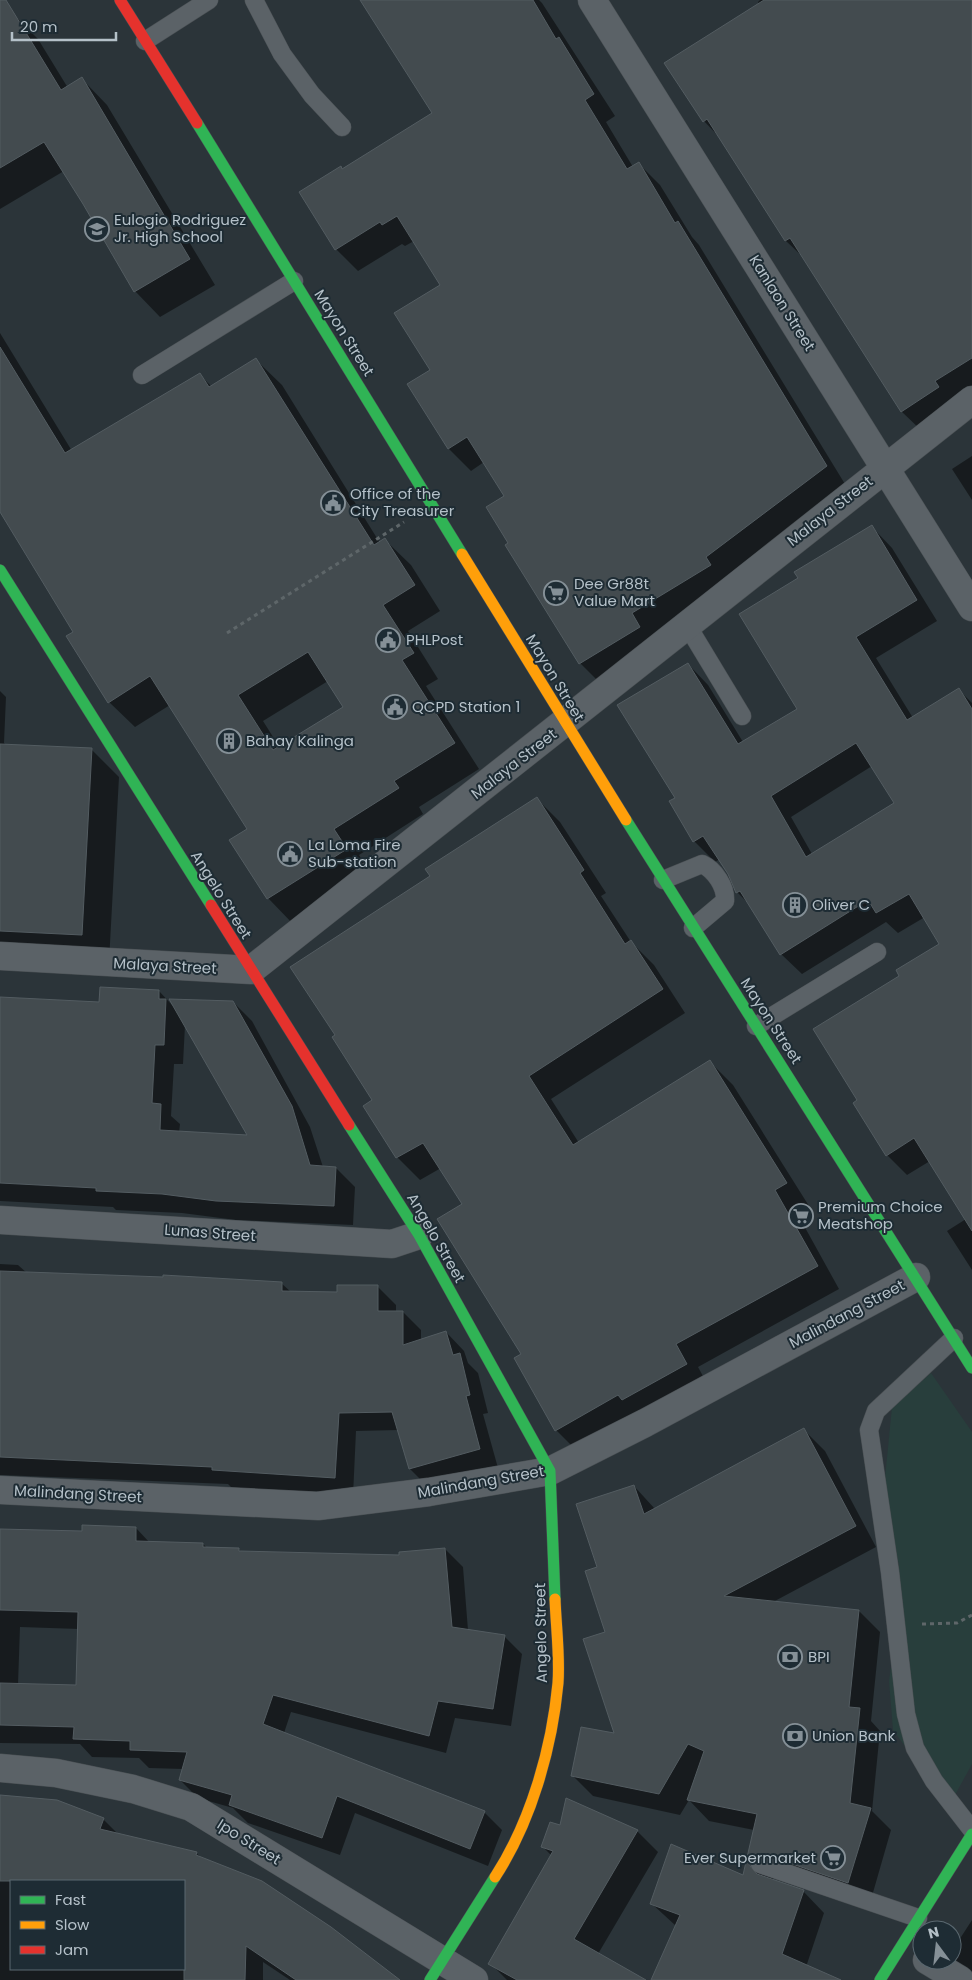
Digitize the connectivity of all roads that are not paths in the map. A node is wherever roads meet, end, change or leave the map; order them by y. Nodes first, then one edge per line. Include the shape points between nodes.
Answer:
1 (120, 0) edge
2 (209, 0) edge
3 (254, 0) edge
4 (592, 0) edge
5 (145, 41) junction
6 (342, 127) dead end
7 (294, 281) junction
8 (142, 375) dead end
9 (972, 400) edge
10 (885, 467) junction
11 (0, 570) edge
12 (972, 607) edge
13 (687, 625) junction
14 (742, 716) dead end
15 (565, 724) junction
16 (663, 880) junction
17 (693, 928) junction
18 (877, 952) dead end
19 (0, 956) edge
20 (251, 970) junction
21 (756, 1026) junction
22 (0, 1220) edge
23 (419, 1235) junction
24 (916, 1277) junction
25 (954, 1338) junction
26 (972, 1368) edge
27 (550, 1471) junction
28 (0, 1490) edge
29 (0, 1768) edge
30 (972, 1832) edge
31 (760, 1864) dead end
32 (918, 1918) joint
33 (912, 1951) edge
34 (437, 1970) edge
35 (944, 1970) edge
36 (474, 1980) edge
37 (880, 1980) edge
38 (960, 1980) edge

1 - 5 street, Mayon Street
2 - 5 lane
3 - 6 lane via 282,54 312,95
4 - 10 street, Kanlaon Street
5 - 7 street, Mayon Street
7 - 8 lane
7 - 15 street, Mayon Street
9 - 10 street, Malaya Street
10 - 12 street, Kanlaon Street
10 - 13 street, Malaya Street
11 - 20 street, Angelo Street
13 - 14 lane
13 - 15 street, Malaya Street
15 - 16 street, Mayon Street
15 - 20 street, Malaya Street
16 - 17 street, Mayon Street
16 - 17 lane via 702,864 724,888 726,901
17 - 21 street, Mayon Street
18 - 21 lane
19 - 20 street, Malaya Street
20 - 23 street, Angelo Street
21 - 24 street, Mayon Street
22 - 23 street, Lunas Street via 392,1244
23 - 27 street, Angelo Street
24 - 25 street, Mayon Street
24 - 27 street, Malindang Street
25 - 26 street, Mayon Street
25 - 30 lane via 876,1411 869,1430 906,1714 915,1748 934,1781
27 - 28 street, Malindang Street via 429,1492 318,1506
27 - 34 street, Angelo Street via 558,1682 542,1775 506,1861
29 - 34 street, Ipo Street via 56,1773 133,1789 191,1807
30 - 32 street
31 - 32 lane
33 - 37 street
34 - 36 street, Ipo Street
35 - 38 street

